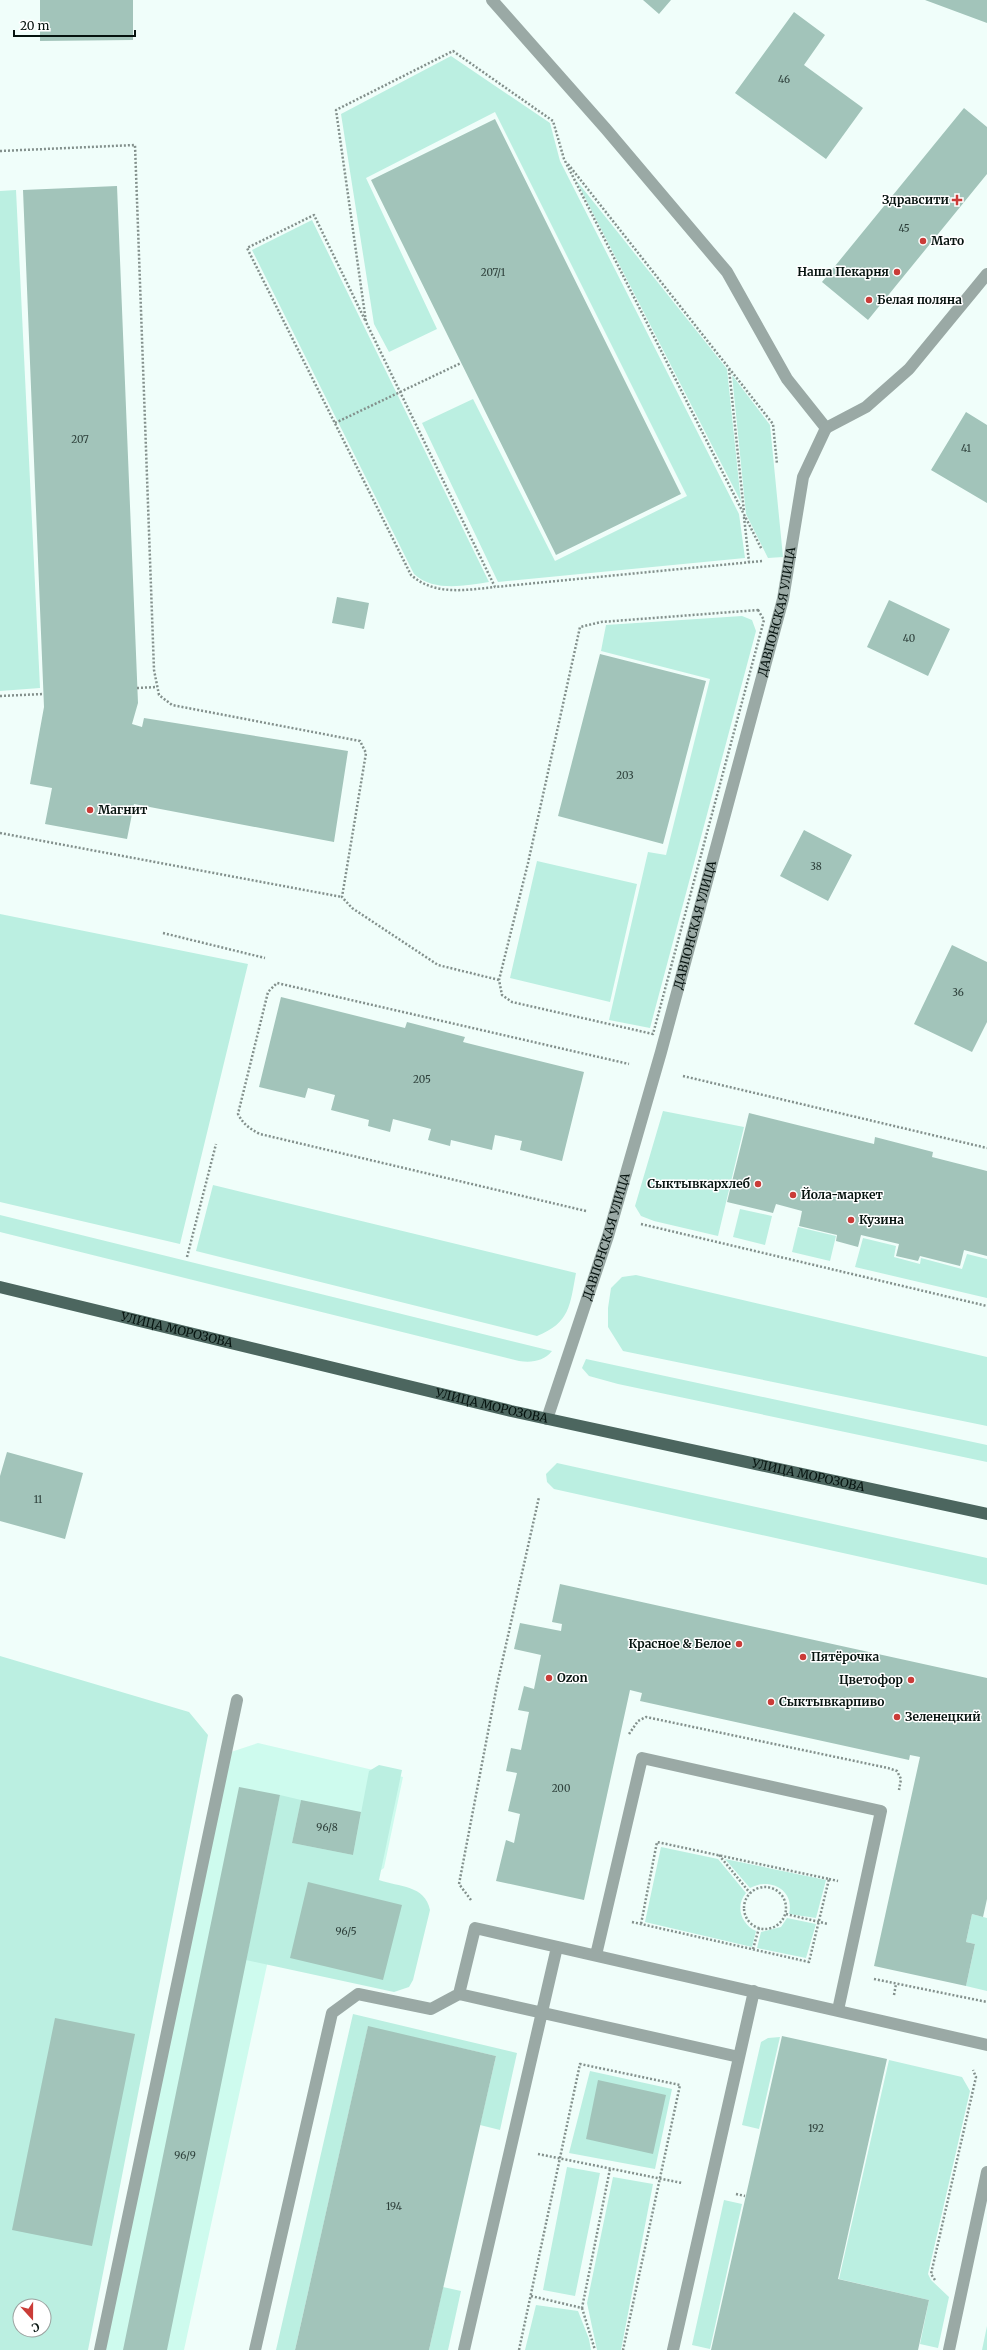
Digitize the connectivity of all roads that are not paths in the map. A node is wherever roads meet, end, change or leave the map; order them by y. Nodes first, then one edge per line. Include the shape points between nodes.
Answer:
1 (492, 0) edge
2 (987, 274) edge
3 (826, 428) junction
4 (0, 1288) edge
5 (547, 1419) junction
6 (987, 1514) edge
7 (236, 1700) dead end
8 (557, 1947) junction
9 (596, 1955) junction
10 (754, 1991) junction
11 (459, 1994) junction
12 (838, 2010) junction
13 (542, 2012) junction
14 (987, 2044) edge
15 (739, 2057) junction
16 (987, 2172) edge
17 (100, 2350) edge
18 (255, 2350) edge
19 (464, 2350) edge
20 (673, 2350) edge
21 (949, 2350) edge

1 - 3 street via 727,272 787,379
2 - 3 street via 909,369 866,407
3 - 5 street, ДАВПОНСКАЯ УЛИЦА via 804,477 783,599 656,1070 614,1217
4 - 5 main road, УЛИЦА МОРОЗОВА
5 - 6 main road, УЛИЦА МОРОЗОВА
7 - 17 street
8 - 9 street
8 - 11 street via 475,1928
8 - 13 street
9 - 10 street
9 - 12 street via 642,1758 881,1811
10 - 12 street
10 - 15 street
11 - 13 street
11 - 18 street via 431,2009 358,1994 332,2014
12 - 14 street
13 - 15 street
13 - 19 street
15 - 20 street
16 - 21 street

